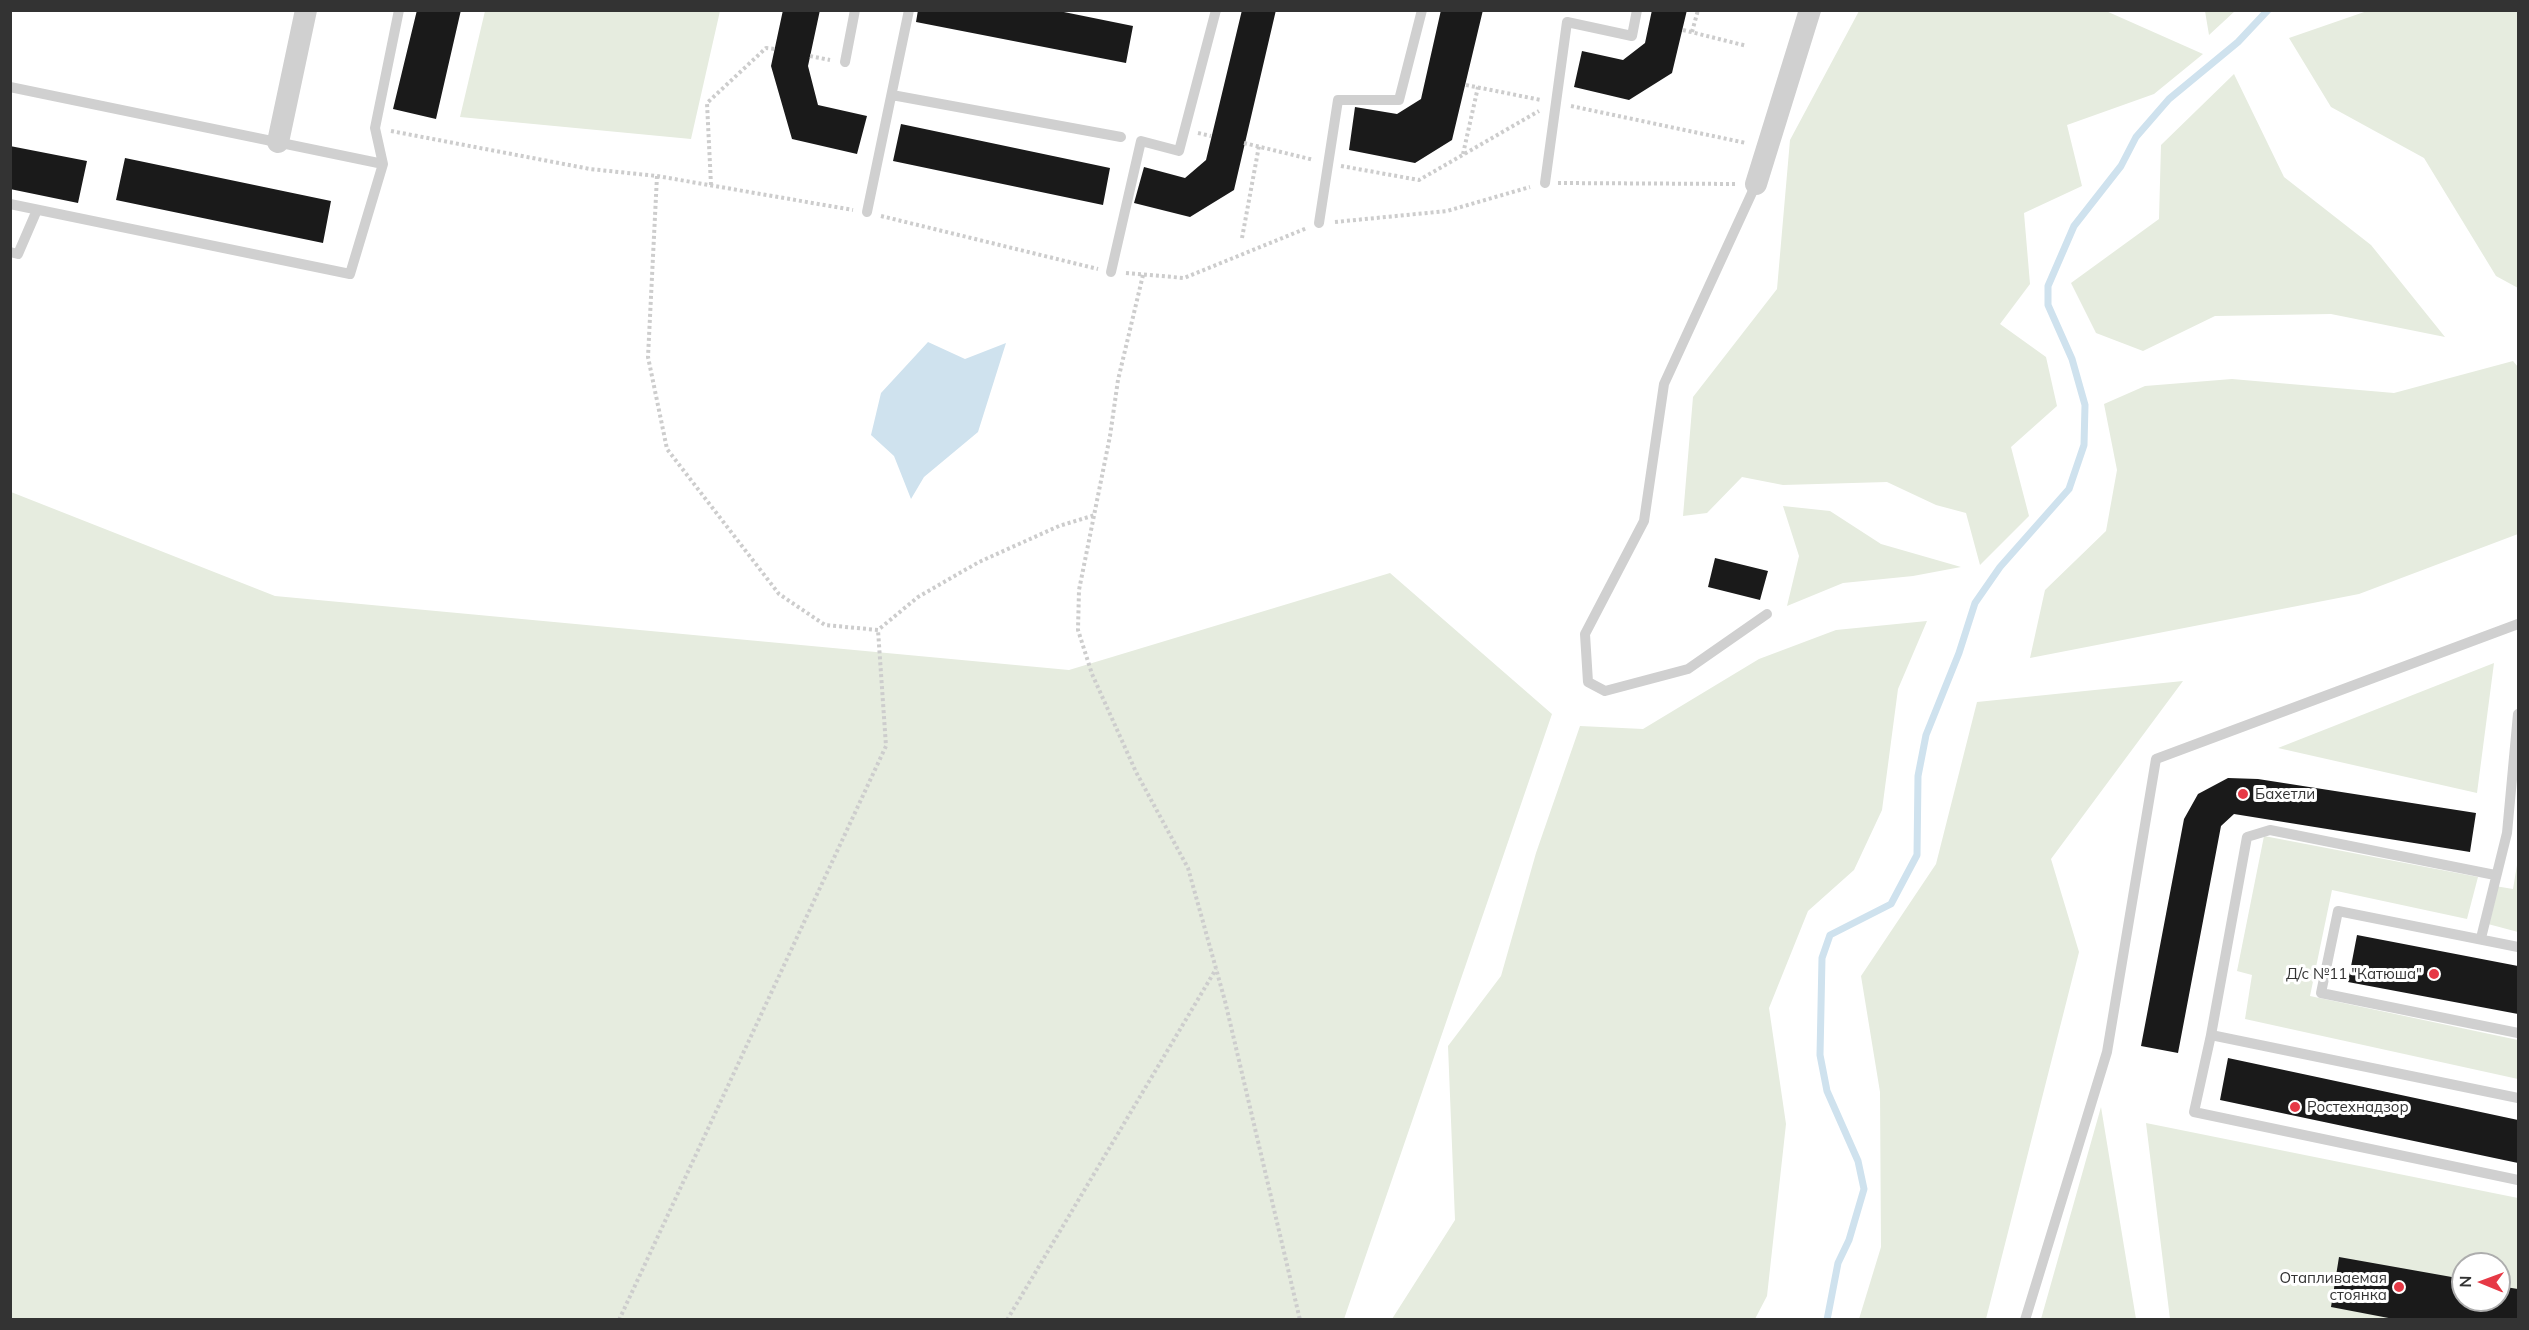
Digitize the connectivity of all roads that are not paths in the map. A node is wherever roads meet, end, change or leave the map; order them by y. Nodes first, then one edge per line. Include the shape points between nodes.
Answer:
1 (306, 10) edge
2 (399, 10) edge
3 (855, 10) edge
4 (909, 10) edge
5 (1216, 10) edge
6 (1422, 10) edge
7 (1637, 10) edge
8 (1810, 10) edge
9 (845, 62) dead end
10 (10, 87) edge
11 (892, 95) junction
12 (1121, 137) dead end
13 (278, 142) junction
14 (382, 164) junction
15 (1545, 183) road end
16 (1756, 184) joint
17 (10, 204) edge
18 (37, 210) junction
19 (867, 212) road end
20 (1319, 223) road end
21 (10, 252) edge
22 (1111, 272) road end
23 (1767, 614) dead end
24 (2518, 624) edge
25 (2518, 715) edge
26 (2507, 833) junction
27 (2518, 835) edge
28 (2494, 875) junction
29 (2481, 938) junction
30 (2518, 947) edge
31 (2518, 1033) edge
32 (2211, 1035) junction
33 (2518, 1098) edge
34 (2518, 1180) edge
35 (2025, 1320) edge

1 - 13 street
2 - 14 lane via 375,128
3 - 9 lane
4 - 11 lane
5 - 22 lane via 1179,151 1141,141
6 - 20 lane via 1399,100 1338,100
7 - 15 lane via 1632,36 1567,22
8 - 16 street
10 - 13 lane
11 - 12 lane
11 - 19 lane
13 - 14 lane
14 - 18 lane via 350,274
16 - 23 lane via 1664,384 1644,521 1585,634 1588,682 1605,691 1688,669
17 - 18 lane
18 - 21 lane via 18,254
24 - 35 lane via 2156,759 2107,1052
25 - 26 lane
26 - 27 lane
26 - 28 lane
28 - 29 lane
28 - 32 lane via 2270,830 2247,837
29 - 30 lane
29 - 31 lane via 2338,910 2321,993
32 - 33 lane
32 - 34 lane via 2194,1112

